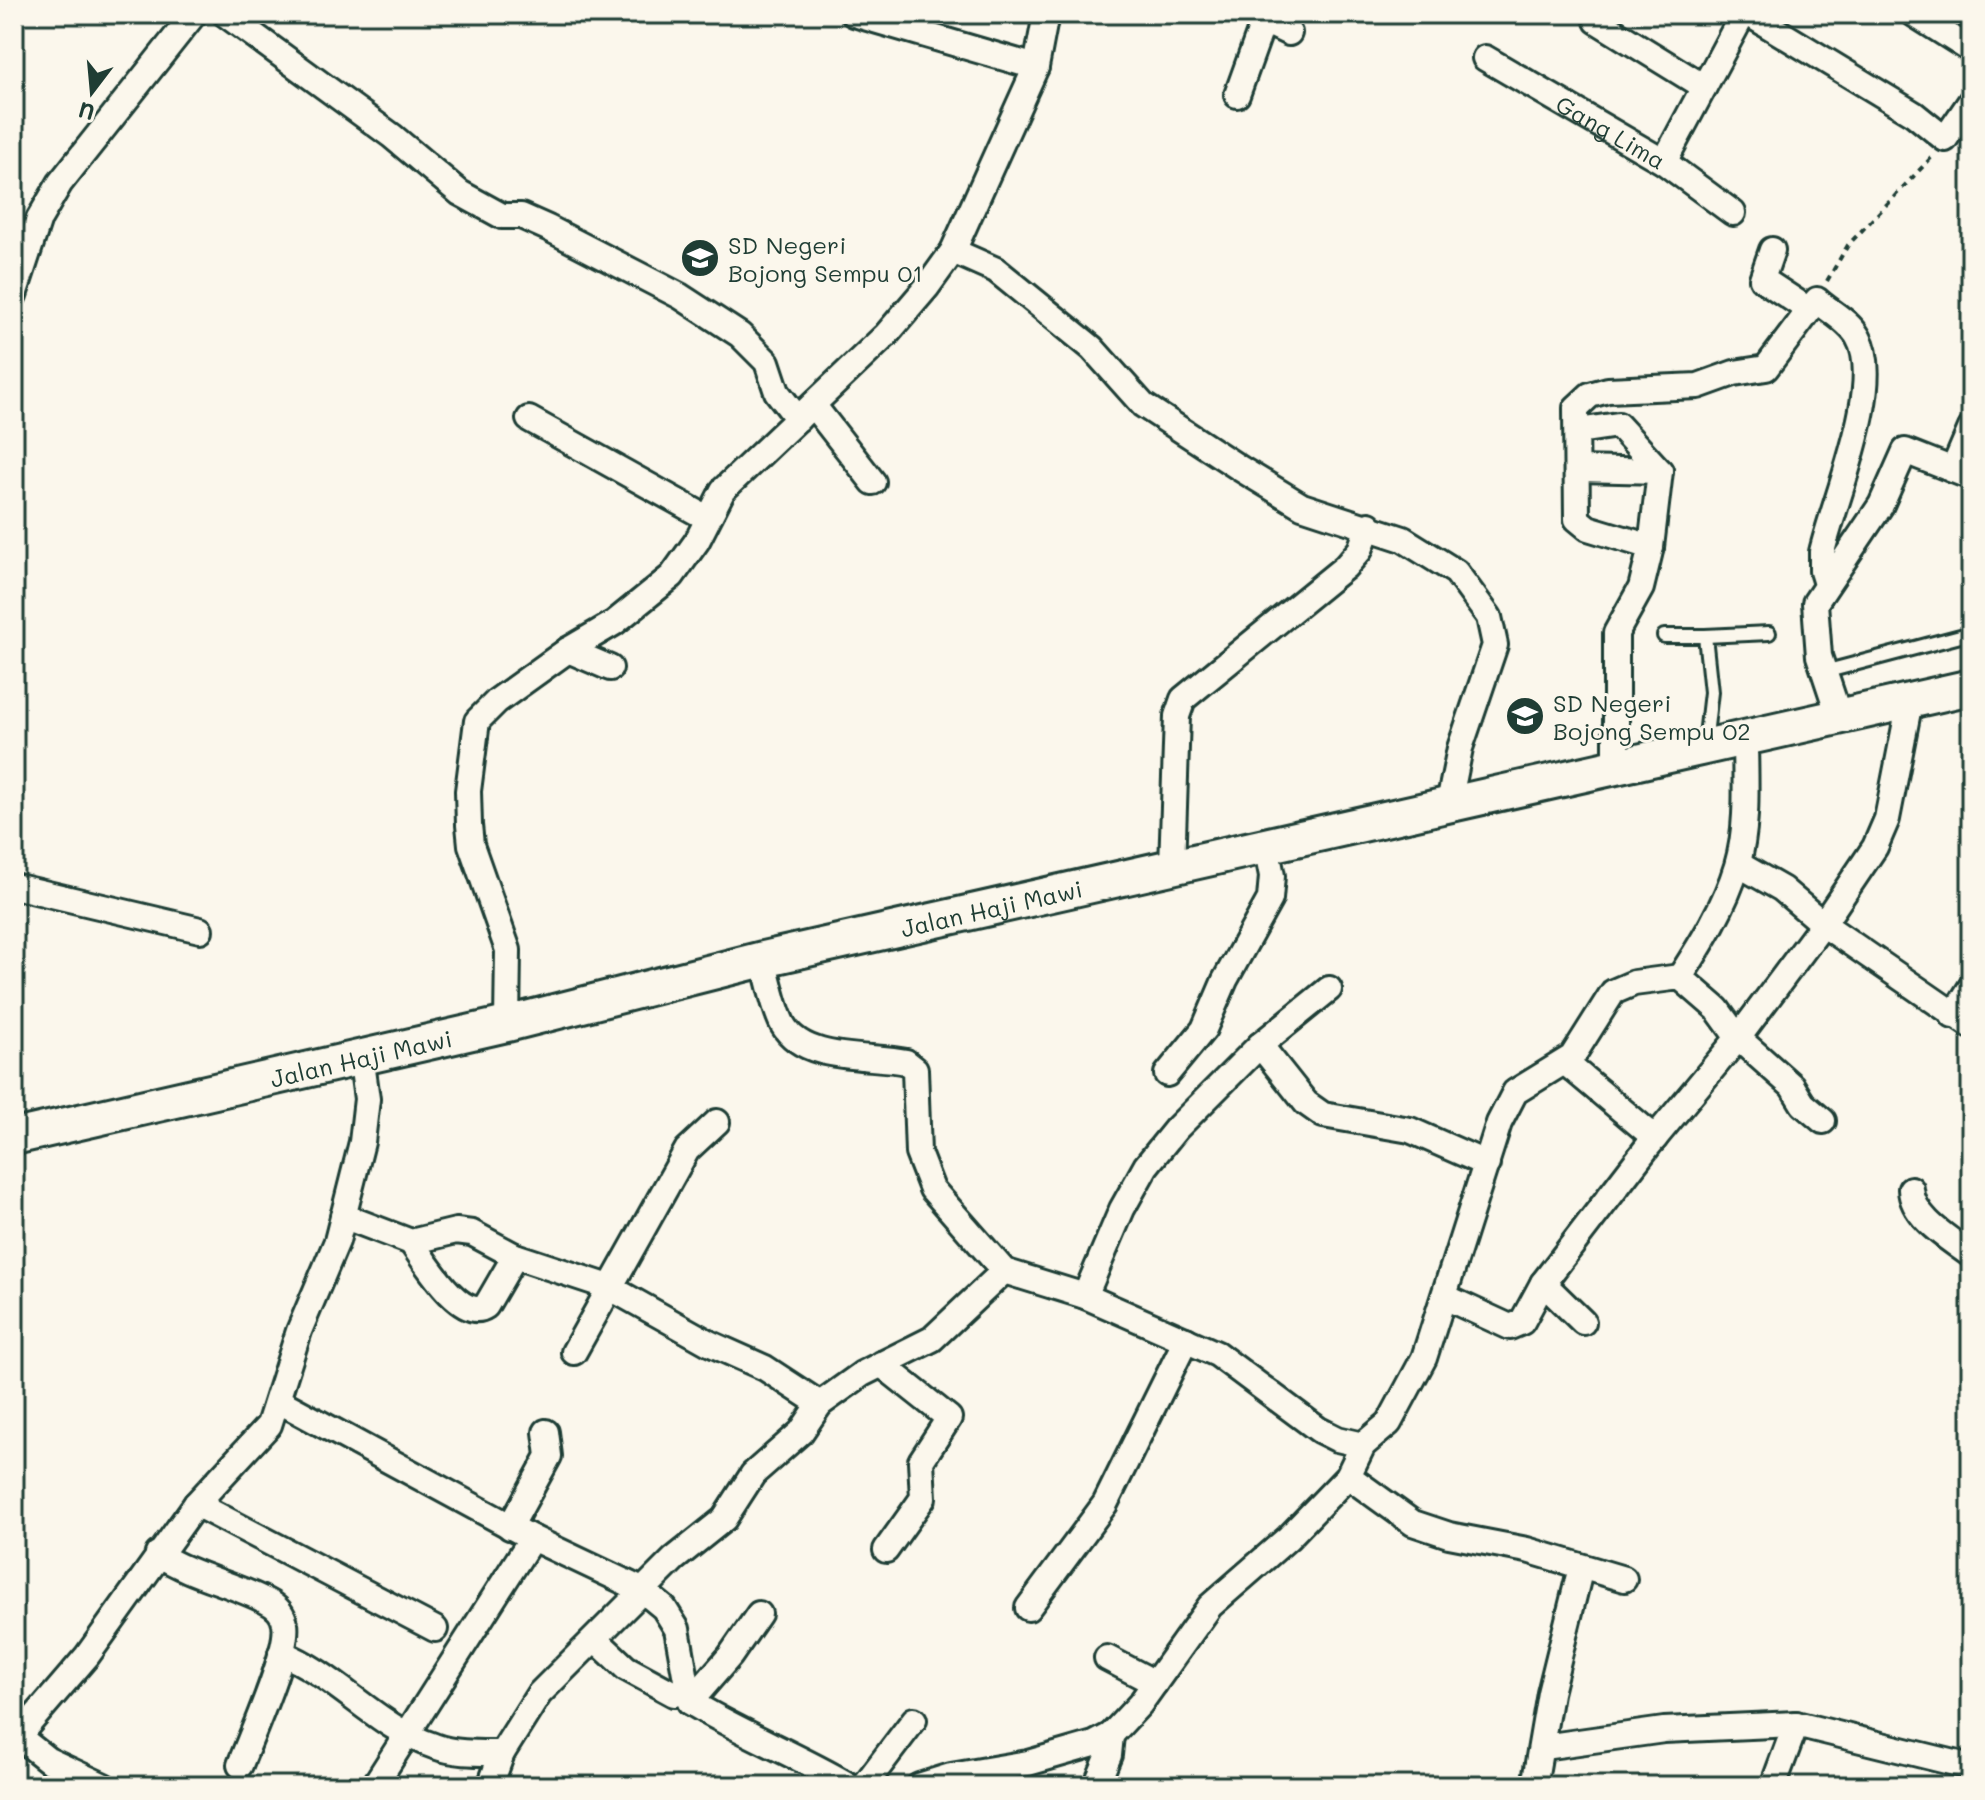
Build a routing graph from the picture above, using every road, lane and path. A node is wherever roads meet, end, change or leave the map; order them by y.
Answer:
1 (194, 14) edge
2 (225, 14) edge
3 (854, 14) edge
4 (1046, 14) edge
5 (1746, 14) edge
6 (1914, 14) edge
7 (1257, 17) edge
8 (1597, 21) dead end
9 (1289, 33) dead end
10 (1971, 50) edge
11 (1485, 58) dead end
12 (1036, 67) junction
13 (1704, 87) junction
14 (1237, 95) dead end
15 (1971, 101) edge
16 (1945, 139) junction
17 (1664, 162) junction
18 (1733, 213) dead end
19 (1772, 250) dead end
20 (953, 251) junction
21 (14, 295) edge
22 (1813, 305) junction
23 (806, 412) junction
24 (529, 419) dead end
25 (1971, 428) edge
26 (1578, 431) junction
27 (1578, 469) junction
28 (1660, 471) junction
29 (1962, 474) edge
30 (873, 482) dead end
31 (707, 518) junction
32 (1369, 525) junction
33 (1651, 547) junction
34 (1826, 584) junction
35 (1769, 633) dead end
36 (1968, 634) dead end
37 (1664, 636) dead end
38 (1705, 636) junction
39 (568, 650) junction
40 (610, 668) dead end
41 (1824, 672) junction
42 (1971, 687) edge
43 (1910, 701) junction
44 (1839, 716) junction
45 (1745, 736) junction
46 (1705, 744) junction
47 (1616, 764) junction
48 (1449, 803) junction
49 (1266, 845) junction
50 (1738, 864) junction
51 (1172, 867) junction
52 (14, 886) edge
53 (1823, 924) junction
54 (200, 930) dead end
55 (763, 959) junction
56 (1680, 977) junction
57 (1971, 987) edge
58 (1329, 989) dead end
59 (1962, 1021) edge
60 (507, 1024) junction
61 (1738, 1038) junction
62 (1260, 1045) junction
63 (361, 1055) junction
64 (1567, 1064) junction
65 (1167, 1074) dead end
66 (1823, 1121) dead end
67 (717, 1122) dead end
68 (14, 1137) edge
69 (1655, 1138) junction
70 (1487, 1164) junction
71 (1911, 1189) dead end
72 (343, 1216) junction
73 (411, 1242) junction
74 (1971, 1255) edge
75 (515, 1256) junction
76 (1004, 1271) junction
77 (1543, 1283) junction
78 (609, 1287) junction
79 (1085, 1296) junction
80 (1445, 1297) junction
81 (1583, 1322) dead end
82 (1186, 1340) junction
83 (574, 1352) dead end
84 (881, 1364) junction
85 (279, 1401) junction
86 (820, 1404) junction
87 (546, 1432) dead end
88 (1363, 1445) junction
89 (1348, 1476) junction
90 (196, 1504) junction
91 (510, 1527) junction
92 (532, 1538) junction
93 (886, 1550) dead end
94 (158, 1554) junction
95 (1581, 1567) junction
96 (1624, 1579) dead end
97 (642, 1590) junction
98 (1028, 1608) dead end
99 (759, 1614) dead end
100 (435, 1629) dead end
101 (595, 1639) junction
102 (281, 1653) junction
103 (1107, 1658) dead end
104 (1155, 1683) junction
105 (682, 1698) junction
106 (914, 1720) dead end
107 (1796, 1724) junction
108 (407, 1735) junction
109 (1111, 1735) junction
110 (16, 1738) edge
111 (1543, 1747) junction
112 (502, 1753) junction
113 (240, 1765) dead end
114 (1971, 1767) edge
115 (104, 1786) edge
116 (374, 1786) edge
117 (490, 1786) edge
118 (850, 1786) edge
119 (864, 1786) edge
120 (919, 1786) edge
121 (1096, 1786) edge
122 (1534, 1786) edge
123 (1773, 1786) edge

1 - 21 street
2 - 23 street
3 - 12 street
4 - 12 street
5 - 13 street
5 - 16 street
6 - 10 street
7 - 9 street
7 - 14 street
8 - 13 street
11 - 17 street, Gang Lima
12 - 20 street
13 - 17 street
15 - 16 street
16 - 22 path
17 - 18 street, Gang Lima
19 - 22 street
20 - 23 street
20 - 32 street
22 - 26 street
22 - 34 street
23 - 30 street
23 - 31 street
24 - 31 street
25 - 29 street
26 - 27 street
26 - 28 street
27 - 28 street
27 - 33 street
28 - 33 street
29 - 34 street
31 - 39 street
32 - 48 street
32 - 51 street
33 - 47 street
34 - 41 street
35 - 38 lane
36 - 41 lane
37 - 38 lane
38 - 46 lane
39 - 40 street
39 - 60 street
41 - 44 street
42 - 43 street, Jalan Haji Mawi
43 - 44 street, Jalan Haji Mawi
43 - 53 street
44 - 45 street, Jalan Haji Mawi
45 - 46 street, Jalan Haji Mawi
45 - 50 street
46 - 47 street, Jalan Haji Mawi
47 - 48 street, Jalan Haji Mawi
48 - 49 street, Jalan Haji Mawi
49 - 51 street, Jalan Haji Mawi
49 - 65 street
50 - 53 street
50 - 56 street
51 - 55 street, Jalan Haji Mawi
52 - 54 street
53 - 59 street
53 - 61 street
55 - 60 street, Jalan Haji Mawi
55 - 76 street
56 - 61 street
56 - 64 street
57 - 59 street
58 - 62 street
60 - 63 street, Jalan Haji Mawi
61 - 66 street
61 - 69 street
62 - 70 street
62 - 79 street
63 - 68 street, Jalan Haji Mawi
63 - 72 street
64 - 69 street
64 - 70 street
67 - 78 street
69 - 77 street
70 - 80 street
71 - 74 street
72 - 73 street
72 - 85 street
73 - 75 street
73 - 75 street
75 - 78 street
76 - 79 street
76 - 84 street
77 - 80 street
77 - 81 street
78 - 83 street
78 - 86 street
79 - 82 street
80 - 88 street
82 - 88 street
82 - 98 street
84 - 86 street
84 - 93 street
85 - 90 street
85 - 91 street
86 - 97 street
87 - 91 street
88 - 89 street
89 - 95 street
89 - 104 street
90 - 94 street
90 - 100 street
91 - 92 street
92 - 97 street
92 - 108 street
94 - 102 street
94 - 110 street
95 - 96 street
95 - 111 street
97 - 101 street
97 - 105 street
99 - 105 street
101 - 105 street
101 - 112 street
102 - 108 street
102 - 113 street
103 - 104 street
104 - 109 street
105 - 118 street
106 - 119 street
107 - 111 street
107 - 114 street
107 - 123 street
108 - 112 street
108 - 116 street
109 - 120 street
109 - 121 street
110 - 115 street
111 - 122 street
112 - 117 street

